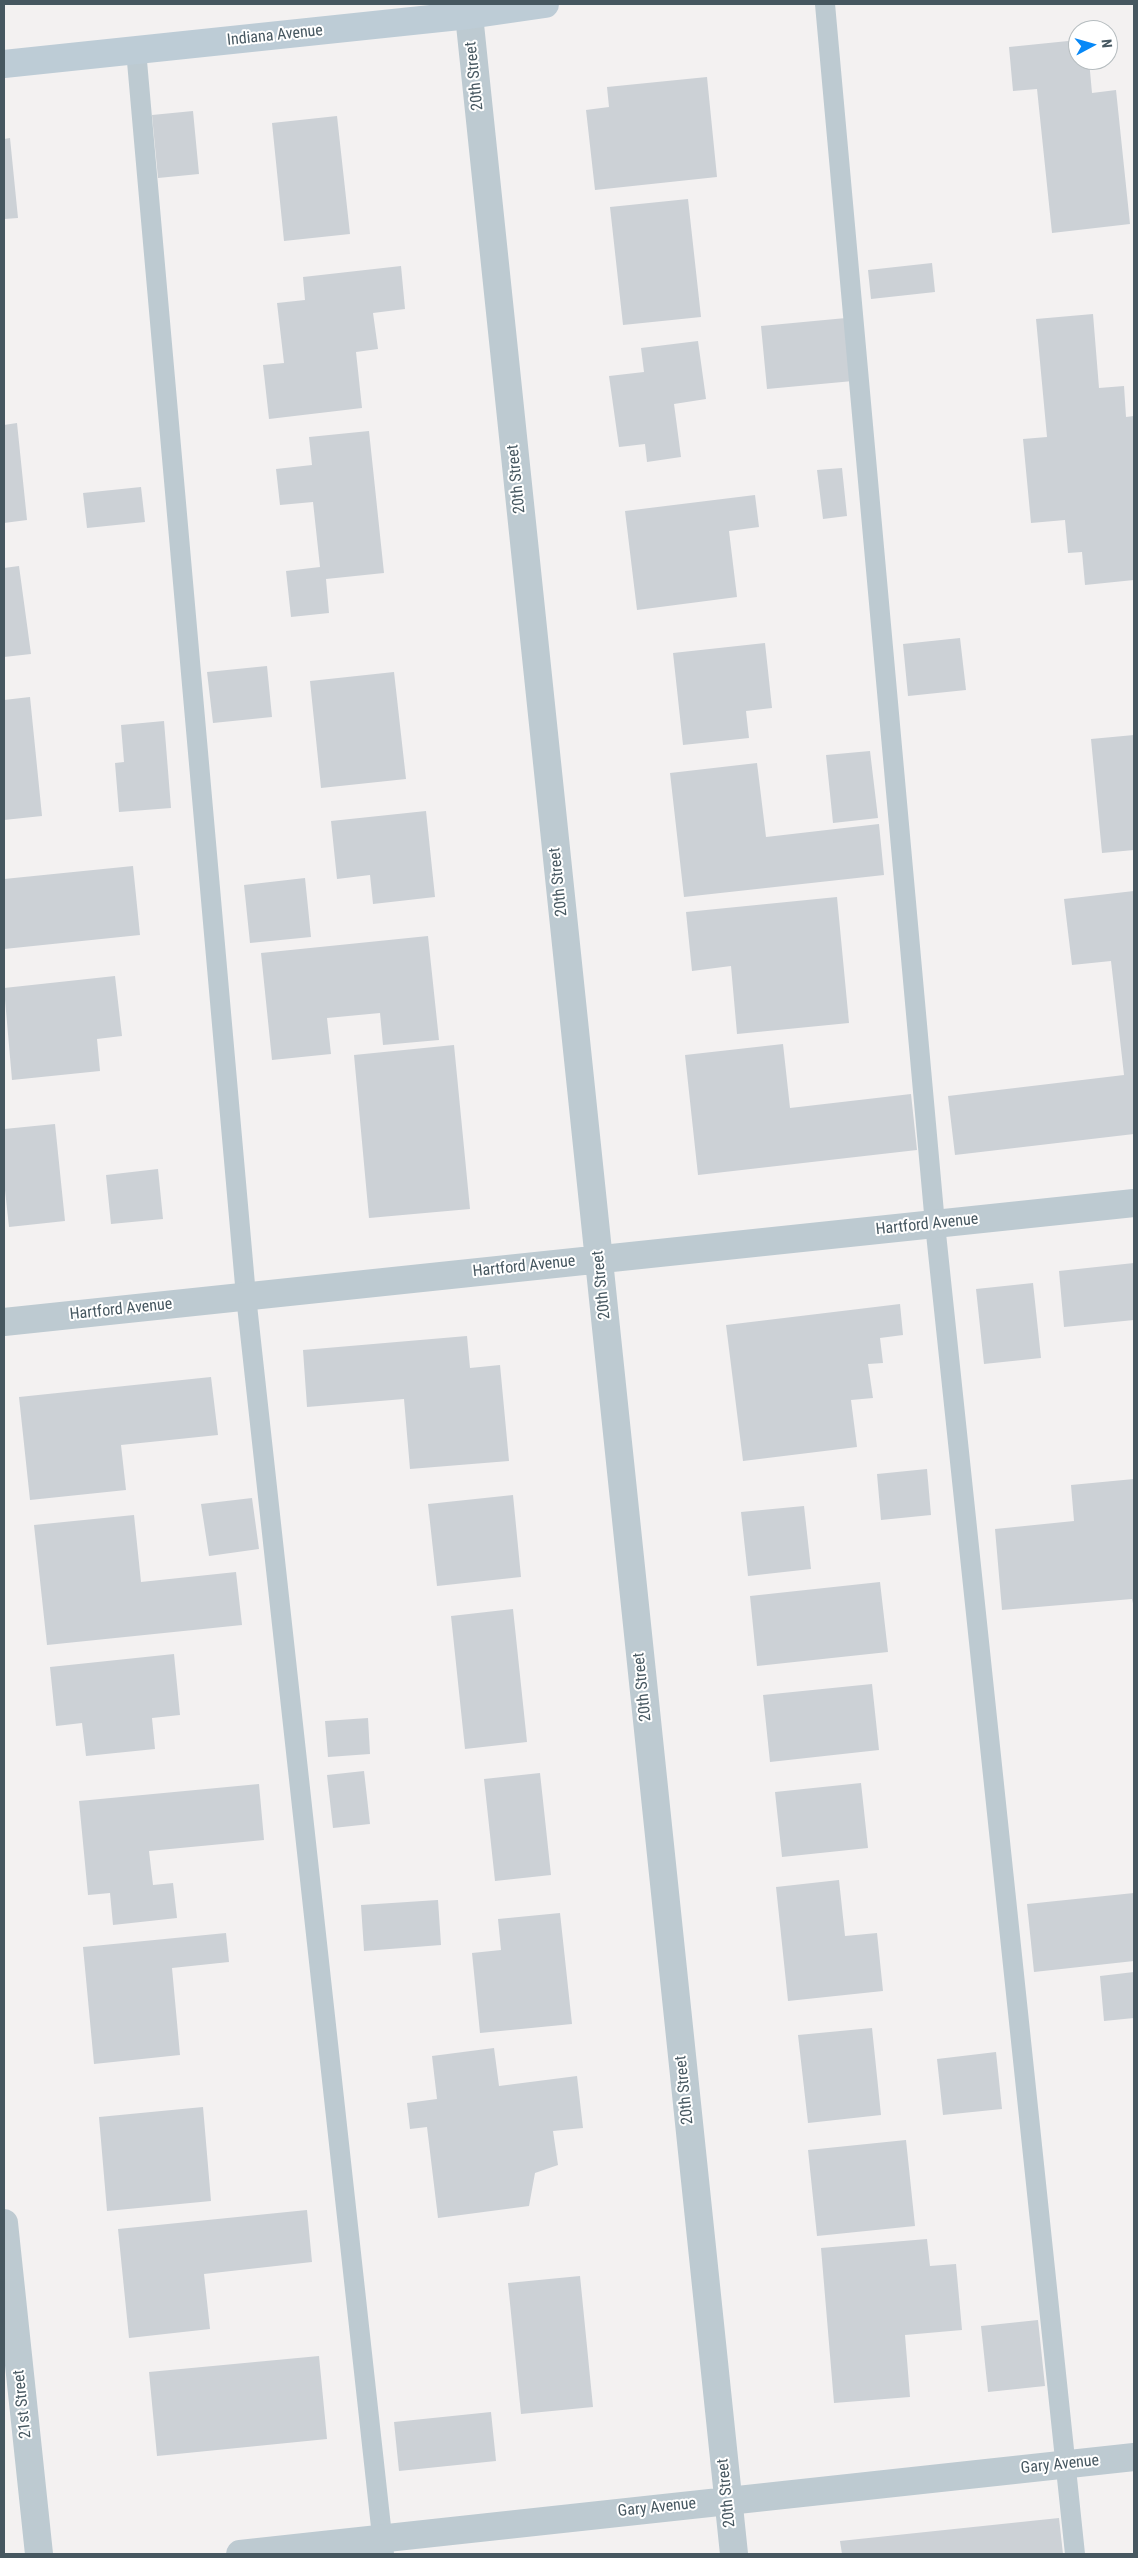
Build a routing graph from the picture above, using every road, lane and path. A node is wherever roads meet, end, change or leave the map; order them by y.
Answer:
1 (545, 4) edge
2 (825, 4) edge
3 (469, 15) junction
4 (136, 50) junction
5 (4, 64) edge
6 (1134, 1203) edge
7 (935, 1224) junction
8 (599, 1259) junction
9 (246, 1296) junction
10 (4, 1322) edge
11 (4, 2223) edge
12 (1134, 2457) edge
13 (1065, 2464) junction
14 (728, 2500) junction
15 (383, 2546) edge
16 (38, 2554) edge
17 (240, 2554) edge
18 (734, 2554) edge
19 (1076, 2554) edge

1 - 3 main road, Indiana Avenue
2 - 7 lane
3 - 4 main road, Indiana Avenue
3 - 8 street, 20th Street
4 - 5 main road, Indiana Avenue
4 - 9 lane
6 - 7 street, Hartford Avenue
7 - 8 street, Hartford Avenue
7 - 13 lane
8 - 9 street, Hartford Avenue
8 - 14 street, 20th Street
9 - 10 street, Hartford Avenue
9 - 15 lane
11 - 16 street, 21st Street
12 - 13 street, Gary Avenue
13 - 14 street, Gary Avenue
13 - 19 lane
14 - 15 street, Gary Avenue
14 - 18 street, 20th Street
15 - 17 street, Gary Avenue

